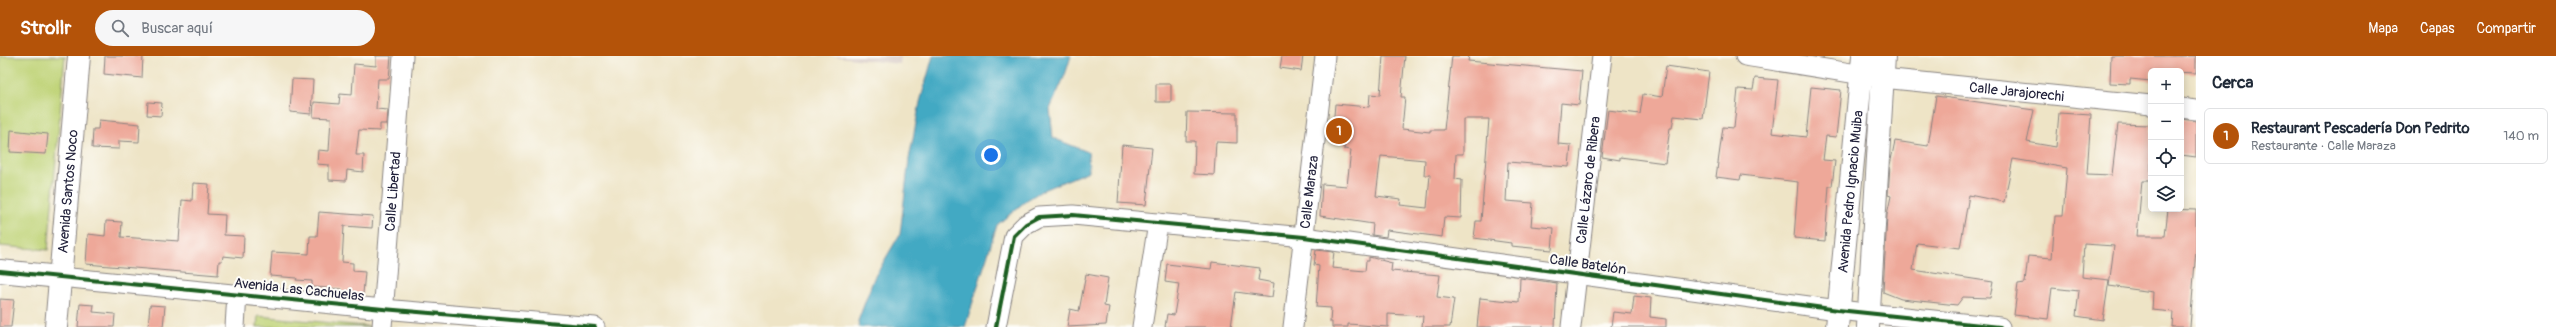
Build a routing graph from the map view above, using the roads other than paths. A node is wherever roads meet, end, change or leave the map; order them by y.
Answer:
1 (79, 56) edge
2 (403, 56) edge
3 (1325, 56) edge
4 (1602, 56) edge
5 (1744, 56) edge
6 (1884, 56) edge
7 (1868, 70) edge
8 (2148, 105) edge
9 (2184, 108) edge
10 (2196, 110) edge
11 (1158, 223) junction
12 (1304, 237) junction
13 (0, 271) edge
14 (1576, 274) junction
15 (60, 277) junction
16 (237, 294) junction
17 (382, 318) edge
18 (1838, 319) edge
19 (1869, 320) edge
20 (539, 324) edge
21 (56, 327) edge
22 (235, 327) edge
23 (595, 327) edge
24 (996, 327) edge
25 (1142, 327) edge
26 (1293, 327) edge
27 (1571, 327) edge
28 (2000, 327) edge

1 - 15 main road, Avenida Santos Noco
2 - 17 street, Calle Libertad
3 - 12 street, Calle Maraza
4 - 14 street, Calle Lázaro de Ribera
5 - 7 street, Calle Jarajorechi
6 - 7 main road, Avenida Pedro Ignacio Muiba
7 - 8 street, Calle Jarajorechi
7 - 18 main road, Avenida Pedro Ignacio Muiba
7 - 19 main road, Avenida Pedro Ignacio Muiba
9 - 10 street
11 - 12 street, Calle Batelón
11 - 24 street, Calle Batelón
11 - 25 street
12 - 14 street, Calle Batelón
12 - 26 street, Calle Maraza
13 - 15 main road, Avenida Las Cachuelas
14 - 18 street, Calle Batelón
14 - 27 street, Calle Lázaro de Ribera
15 - 16 street, Avenida Las Cachuelas
15 - 21 main road, Avenida Santos Noco
16 - 17 street, Avenida Las Cachuelas
16 - 22 street
17 - 20 street, Avenida Las Cachuelas
18 - 19 street, Calle Batelón
19 - 28 street, Calle Batelón
20 - 23 street, Avenida Las Cachuelas

